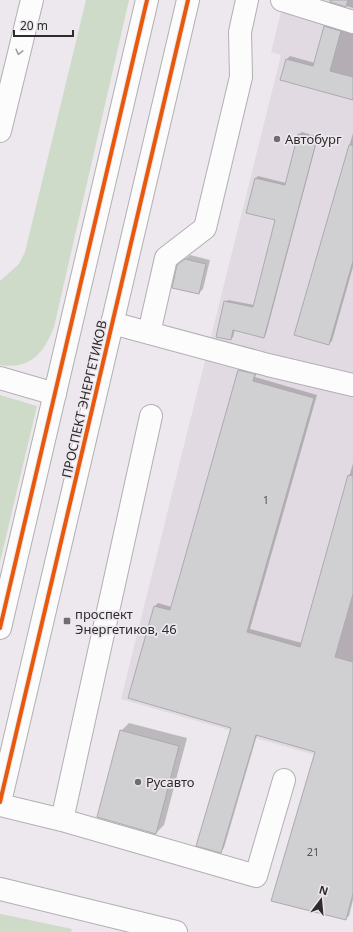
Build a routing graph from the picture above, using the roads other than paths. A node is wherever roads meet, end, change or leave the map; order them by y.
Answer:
1 (32, 0) edge
2 (147, 0) edge
3 (188, 0) edge
4 (248, 0) edge
5 (282, 0) edge
6 (353, 22) edge
7 (0, 131) edge
8 (112, 323) junction
9 (149, 333) junction
10 (0, 378) edge
11 (353, 385) edge
12 (55, 394) junction
13 (151, 416) dead end
14 (0, 628) edge
15 (284, 780) dead end
16 (0, 803) edge
17 (62, 820) junction
18 (0, 889) edge
19 (176, 932) edge

1 -> 7 main road
2 - 12 main road
3 - 8 main road, ПРОСПЕКТ ЭНЕРГЕТИКОВ
4 - 9 main road
5 - 6 main road
8 - 9 main road
8 - 16 main road, ПРОСПЕКТ ЭНЕРГЕТИКОВ
9 - 11 main road
10 - 12 main road
12 - 14 main road
13 - 17 main road
15 - 17 main road
16 - 17 main road
18 - 19 main road

